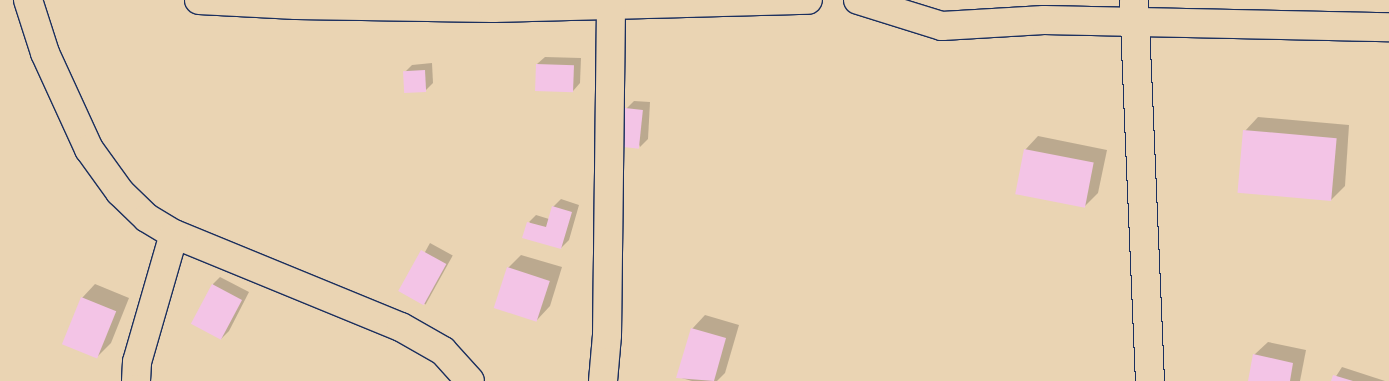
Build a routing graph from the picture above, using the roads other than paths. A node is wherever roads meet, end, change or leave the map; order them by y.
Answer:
1 (28, 0) edge
2 (199, 0) edge
3 (808, 0) edge
4 (858, 0) edge
5 (611, 2) edge
6 (1134, 11) edge
7 (1389, 27) edge
8 (174, 234) junction
9 (136, 381) edge
10 (470, 381) edge
11 (603, 381) edge
12 (1150, 381) edge

1 - 8 street
2 - 5 street
3 - 5 street
4 - 6 street
5 - 11 street
6 - 7 street
6 - 12 street
8 - 9 street
8 - 10 street

